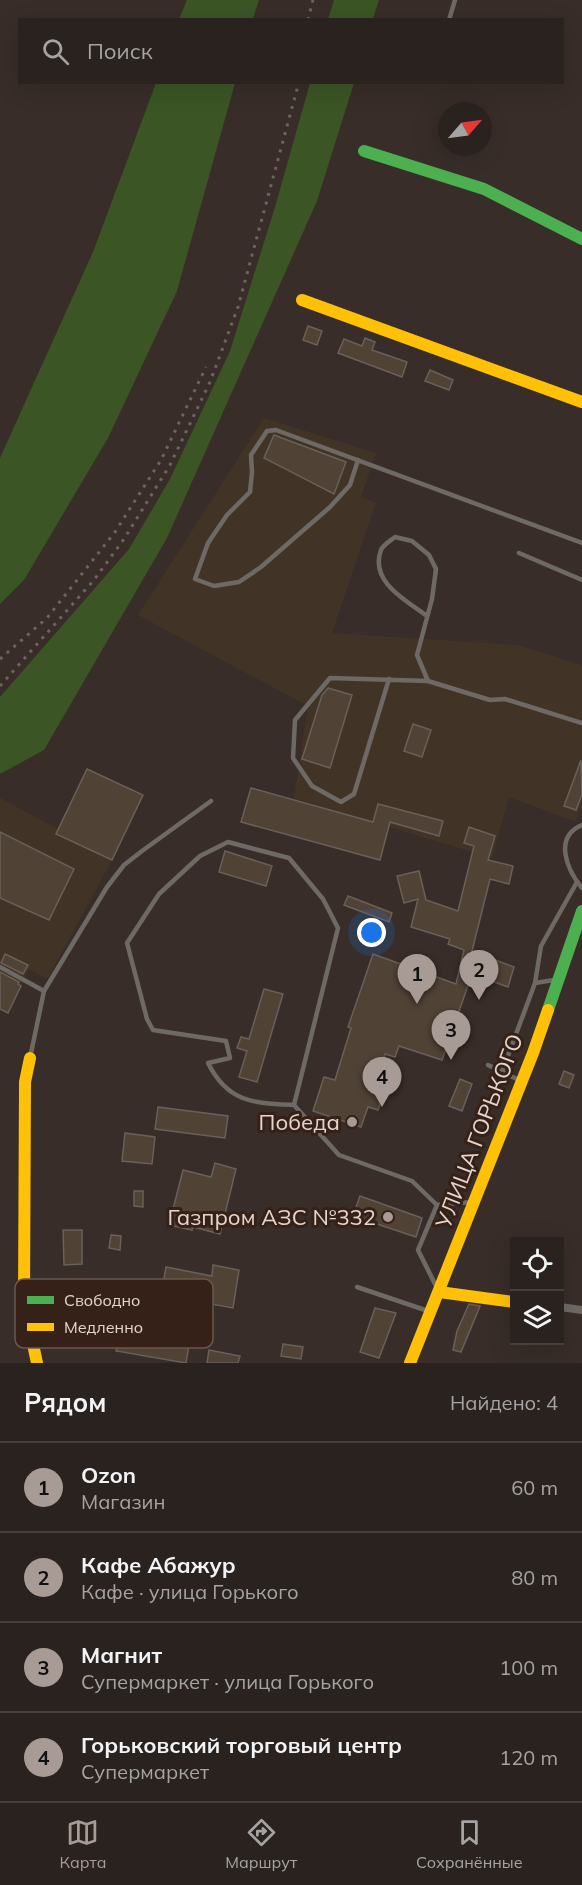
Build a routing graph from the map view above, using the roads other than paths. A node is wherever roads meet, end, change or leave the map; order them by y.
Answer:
1 (455, 0) edge
2 (450, 18) edge
3 (364, 152) dead end
4 (582, 239) edge
5 (302, 300) dead end
6 (582, 402) edge
7 (358, 460) junction
8 (582, 543) edge
9 (519, 553) dead end
10 (582, 580) edge
11 (427, 616) junction
12 (389, 679) junction
13 (428, 681) junction
14 (582, 723) edge
15 (211, 801) dead end
16 (582, 825) edge
17 (577, 882) junction
18 (582, 888) edge
19 (582, 911) edge
20 (0, 967) edge
21 (558, 980) junction
22 (535, 983) junction
23 (44, 991) junction
24 (30, 1058) joint
25 (488, 1065) dead end
26 (502, 1072) junction
27 (522, 1081) junction
28 (294, 1105) junction
29 (474, 1201) junction
30 (437, 1205) junction
31 (24, 1279) edge
32 (357, 1287) dead end
33 (439, 1292) junction
34 (510, 1301) edge
35 (564, 1308) edge
36 (582, 1310) edge
37 (430, 1312) junction
38 (34, 1348) edge
39 (37, 1363) edge
40 (410, 1363) edge

1 - 2 lane
3 - 4 street
5 - 6 street
7 - 7 lane
7 - 8 lane
9 - 10 lane
11 - 11 lane
11 - 13 lane
12 - 12 lane
12 - 13 lane
13 - 14 lane
15 - 23 lane
16 - 17 lane
17 - 18 lane
17 - 22 lane
19 - 21 street, УЛИЦА ГОРЬКОГО
20 - 23 lane
21 - 22 lane
21 - 27 street, УЛИЦА ГОРЬКОГО
22 - 26 lane
23 - 24 lane
24 - 31 street
25 - 26 lane
26 - 27 lane
27 - 29 street, УЛИЦА ГОРЬКОГО
28 - 28 lane
28 - 30 lane
29 - 30 lane
29 - 33 street, УЛИЦА ГОРЬКОГО
30 - 33 lane
32 - 37 lane
33 - 34 street
33 - 37 street, УЛИЦА ГОРЬКОГО
35 - 36 street
37 - 40 street, УЛИЦА ГОРЬКОГО
38 - 39 street

